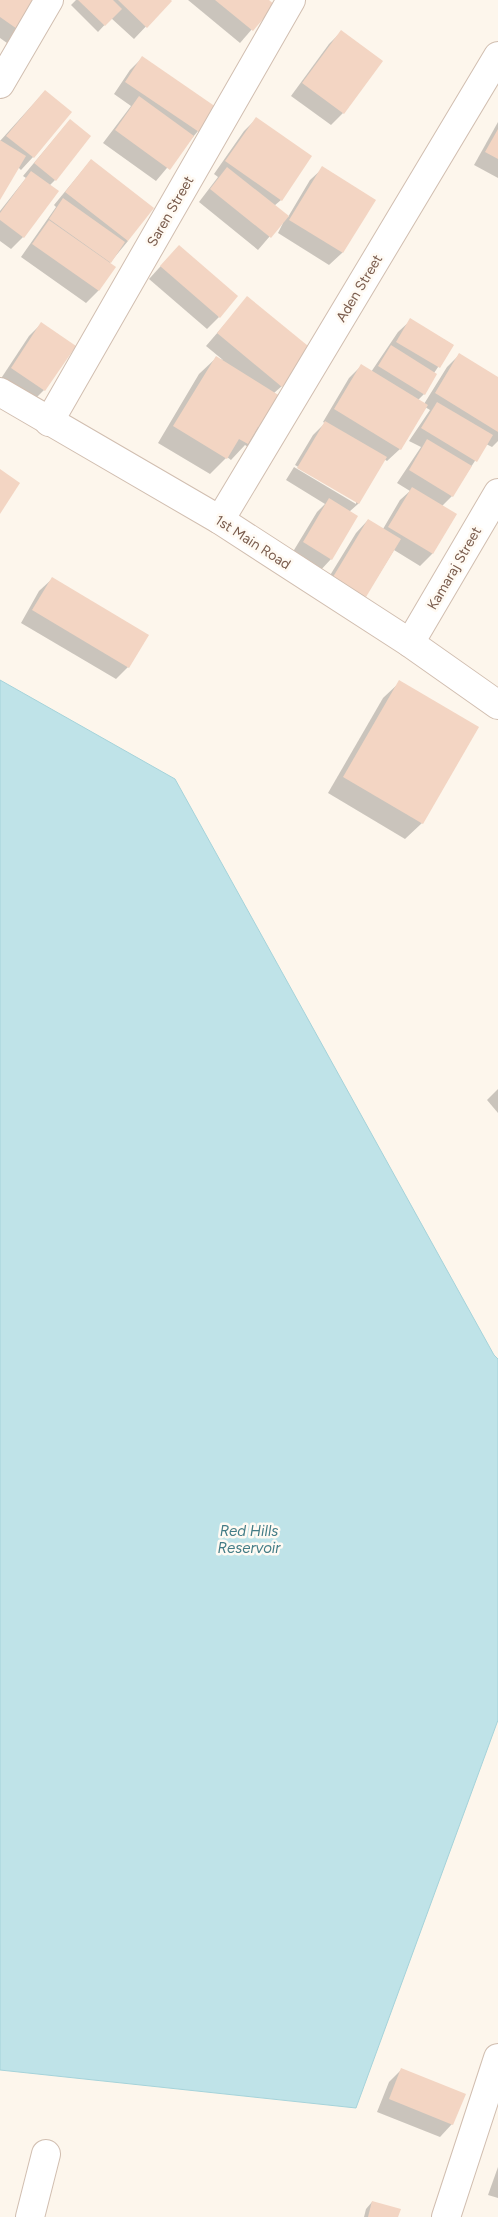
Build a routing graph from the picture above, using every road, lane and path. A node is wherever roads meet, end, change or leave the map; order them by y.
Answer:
1 (49, 0) edge
2 (291, 0) edge
3 (498, 56) edge
4 (0, 84) edge
5 (0, 392) edge
6 (49, 422) junction
7 (498, 493) edge
8 (220, 520) junction
9 (410, 643) junction
10 (498, 705) edge
11 (498, 2058) edge
12 (46, 2154) dead end
13 (30, 2217) edge
14 (446, 2217) edge

1 - 4 street
2 - 6 street, Saren Street
3 - 8 street, Aden Street
5 - 6 street, 1st Main Road
6 - 8 street, 1st Main Road
7 - 9 street, Kamaraj Street
8 - 9 street, 1st Main Road
9 - 10 street, 1st Main Road
11 - 14 street
12 - 13 street

